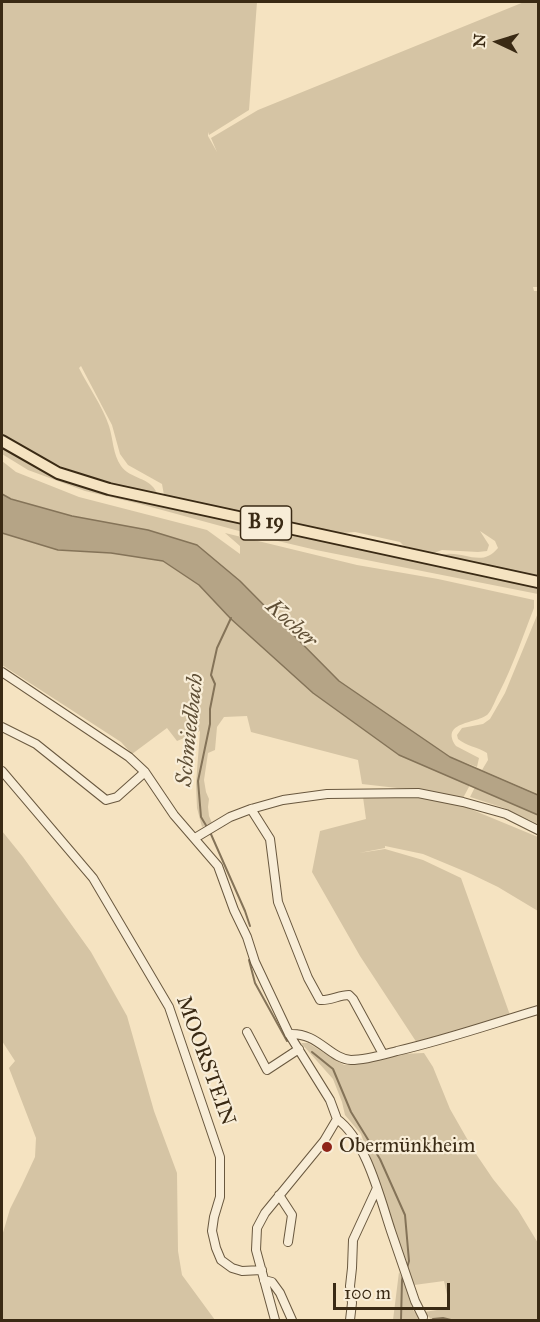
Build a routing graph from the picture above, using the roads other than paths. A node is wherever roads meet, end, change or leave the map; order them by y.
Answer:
1 (2, 441) edge
2 (538, 582) edge
3 (2, 672) edge
4 (2, 728) edge
5 (2, 771) edge
6 (145, 772) junction
7 (251, 809) junction
8 (538, 830) edge
9 (195, 838) junction
10 (538, 1010) edge
11 (247, 1032) dead end
12 (289, 1034) junction
13 (299, 1049) junction
14 (383, 1054) junction
15 (337, 1119) junction
16 (377, 1188) junction
17 (279, 1195) junction
18 (288, 1242) dead end
19 (261, 1270) junction
20 (264, 1280) junction
21 (423, 1317) dead end
22 (275, 1320) edge
23 (292, 1320) edge
24 (350, 1320) edge

1 - 2 main road, B 19
3 - 6 street
4 - 6 street
5 - 19 street, MOORSTEIN
6 - 9 street
7 - 8 street
7 - 9 street
7 - 14 street
9 - 12 street
10 - 14 street
11 - 13 street
12 - 13 street
12 - 14 street
13 - 15 street
15 - 16 street
15 - 17 street
16 - 21 street
16 - 24 street
17 - 18 street
17 - 19 street
19 - 20 street
20 - 22 street
20 - 23 street

